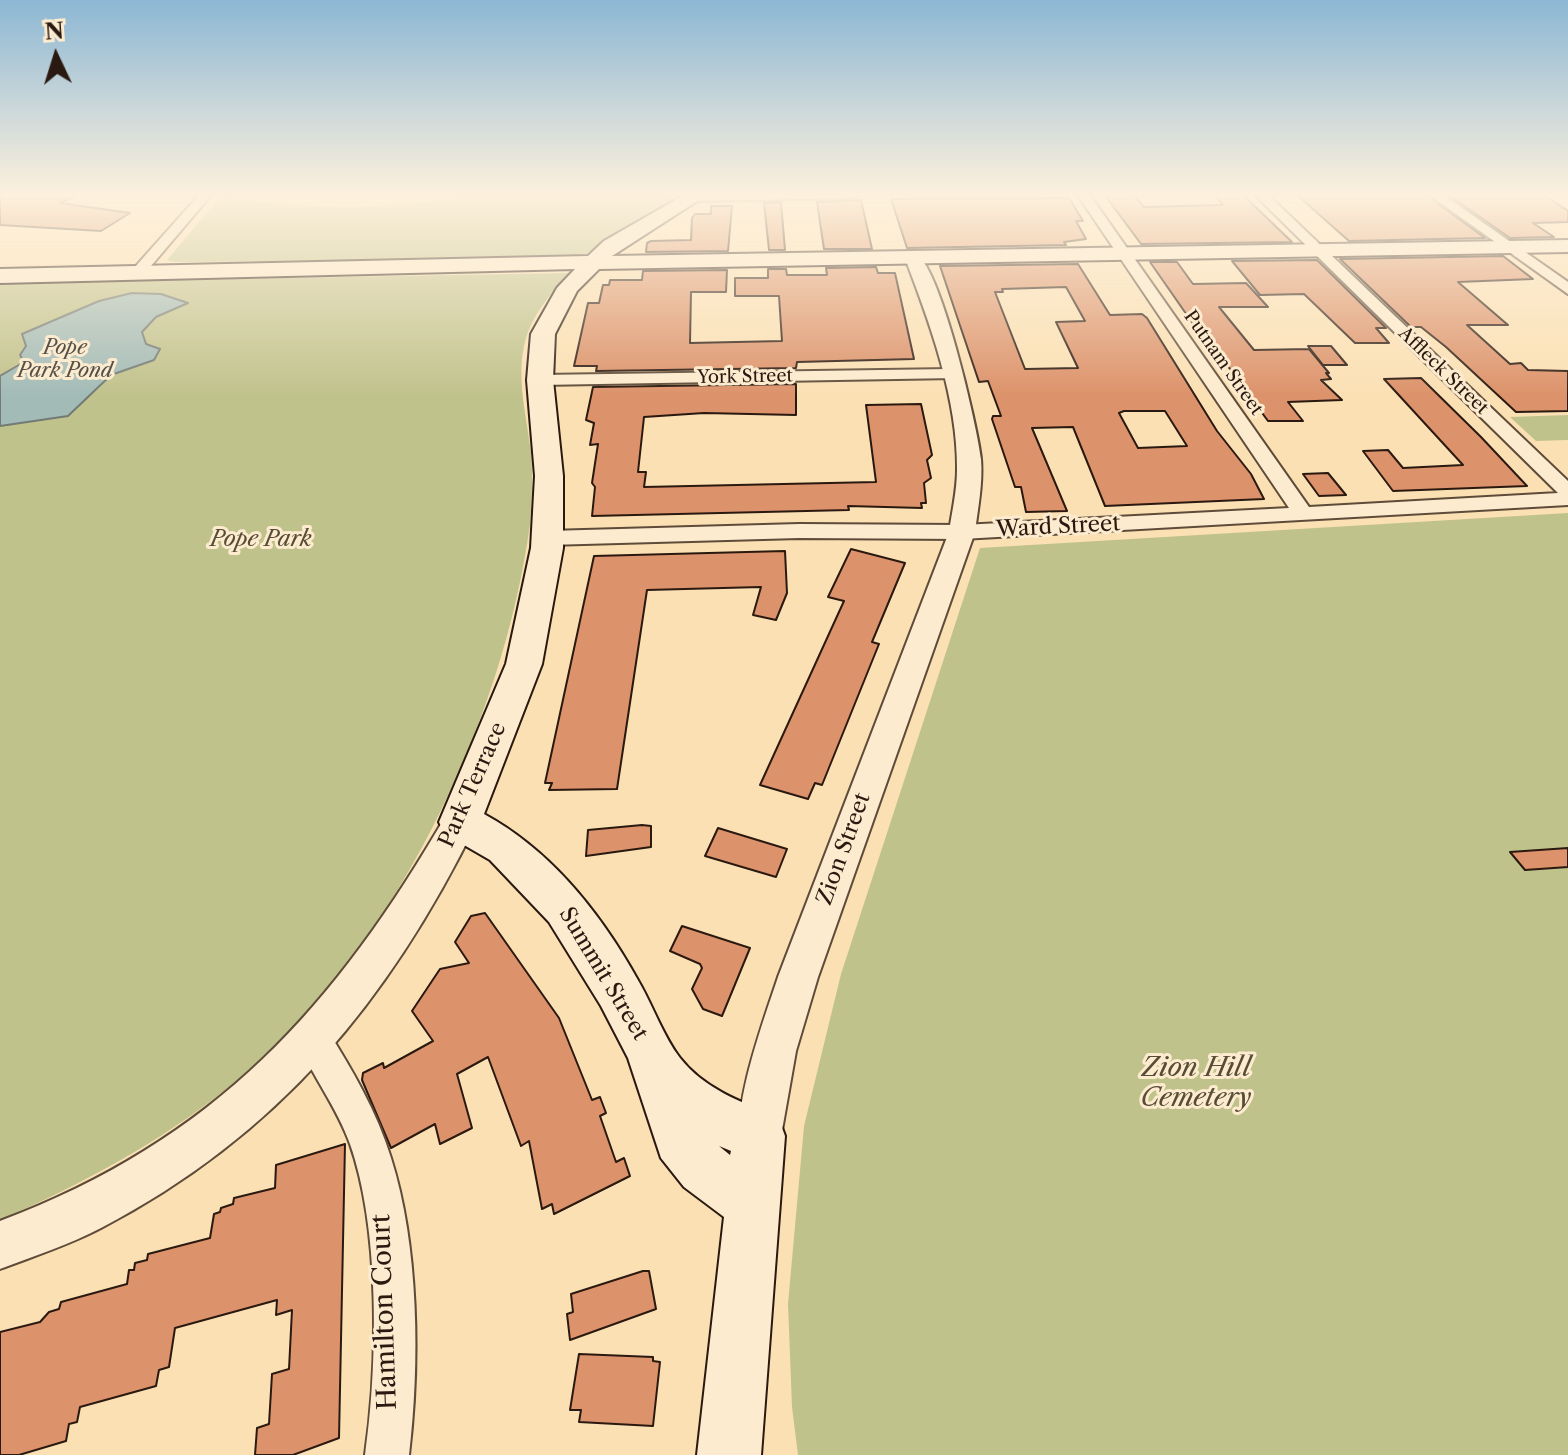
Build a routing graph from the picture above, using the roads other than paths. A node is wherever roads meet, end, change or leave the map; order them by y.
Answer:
1 (147, 262) edge
2 (662, 262) edge
3 (915, 262) edge
4 (1129, 262) edge
5 (1331, 262) edge
6 (1530, 262) edge
7 (591, 263) junction
8 (140, 270) junction
9 (7, 273) edge
10 (1568, 289) edge
11 (950, 374) junction
12 (540, 380) junction
13 (1568, 492) edge
14 (1568, 499) edge
15 (1304, 515) junction
16 (962, 532) junction
17 (548, 538) junction
18 (460, 822) junction
19 (314, 1040) junction
20 (662, 1076) junction
21 (759, 1136) junction
22 (751, 1203) junction
23 (0, 1245) edge
24 (387, 1455) edge
25 (729, 1455) edge

1 - 8 street
2 - 7 main road
3 - 11 street, Zion Street
4 - 15 street, Putnam Street
5 - 13 street, Affleck Street
6 - 10 street
7 - 8 main road
7 - 12 main road, Park Terrace
8 - 9 main road
11 - 12 street, York Street
11 - 16 street, Zion Street
12 - 17 main road, Park Terrace
14 - 15 street, Ward Street
15 - 16 street, Ward Street
16 - 17 street, Ward Street
16 - 21 street, Zion Street
17 - 18 main road, Park Terrace
18 - 19 street, Park Terrace
18 - 20 main road, Summit Street
19 - 23 street, Park Terrace
19 - 24 street, Hamilton Court
20 - 21 main road, Summit Street
20 - 22 main road, Summit Street
21 - 22 main road, Zion Street
22 - 25 main road, Zion Street

